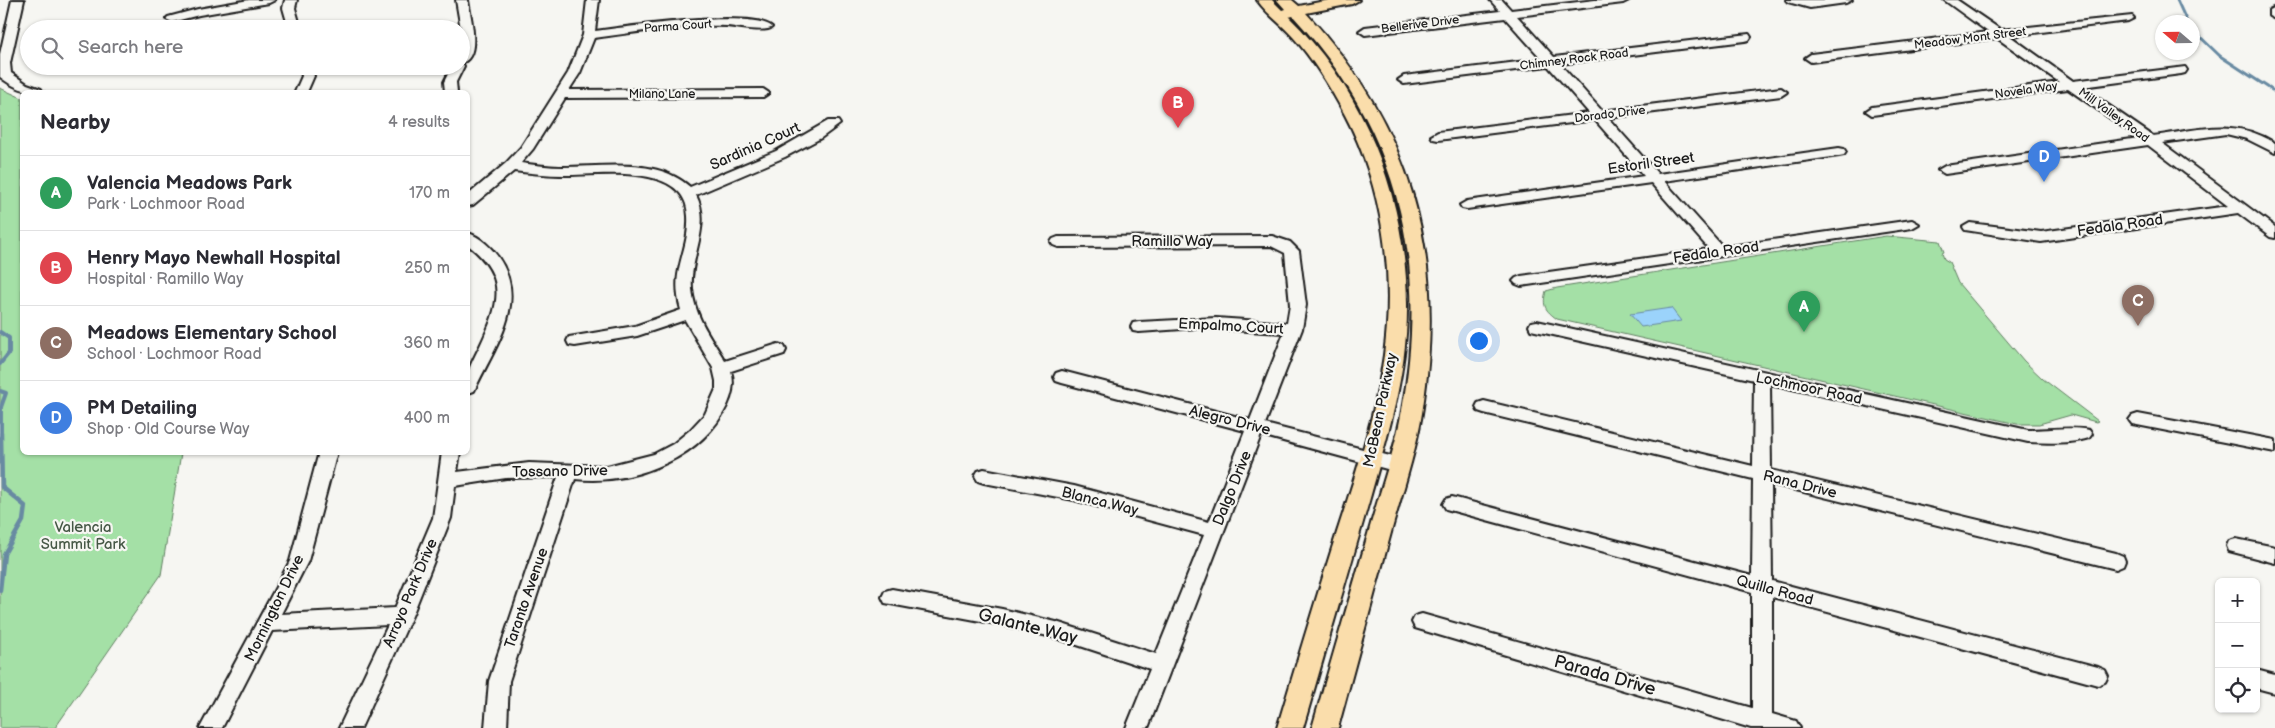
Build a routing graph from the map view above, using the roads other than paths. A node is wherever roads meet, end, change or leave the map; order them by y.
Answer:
1 (18, 0) edge
2 (269, 0) edge
3 (291, 0) edge
4 (462, 0) edge
5 (593, 0) edge
6 (1352, 0) edge
7 (1496, 0) edge
8 (1624, 0) edge
9 (1846, 0) edge
10 (1950, 0) edge
11 (1795, 1) edge
12 (1285, 5) edge
13 (2275, 10) edge
14 (1508, 14) junction
15 (2275, 16) edge
16 (2128, 18) dead end
17 (172, 19) dead end
18 (292, 20) edge
19 (465, 20) edge
20 (766, 27) dead end
21 (1365, 30) dead end
22 (1999, 34) junction
23 (589, 35) junction
24 (1745, 38) dead end
25 (1811, 58) dead end
26 (1551, 62) junction
27 (2181, 70) dead end
28 (2, 75) edge
29 (308, 75) edge
30 (454, 75) edge
31 (1404, 80) dead end
32 (2071, 84) junction
33 (31, 90) edge
34 (302, 90) edge
35 (451, 90) edge
36 (1781, 92) dead end
37 (763, 93) dead end
38 (560, 94) junction
39 (1872, 110) dead end
40 (1598, 115) junction
41 (833, 124) dead end
42 (1438, 136) dead end
43 (2151, 141) junction
44 (2275, 149) edge
45 (1839, 152) dead end
46 (1372, 154) junction
47 (510, 166) junction
48 (1945, 170) dead end
49 (1399, 171) junction
50 (1655, 178) junction
51 (688, 193) junction
52 (470, 200) edge
53 (1467, 205) dead end
54 (2241, 208) junction
55 (1912, 224) dead end
56 (1970, 227) dead end
57 (2275, 234) edge
58 (470, 239) edge
59 (1058, 242) dead end
60 (1285, 245) joint
61 (1719, 251) junction
62 (1521, 281) dead end
63 (690, 313) junction
64 (1537, 326) dead end
65 (1138, 327) dead end
66 (1294, 329) junction
67 (575, 341) dead end
68 (778, 350) dead end
69 (723, 368) junction
70 (1062, 377) dead end
71 (1762, 378) junction
72 (470, 383) edge
73 (1484, 406) dead end
74 (2138, 420) dead end
75 (1257, 427) junction
76 (2083, 434) dead end
77 (2275, 446) edge
78 (327, 455) edge
79 (451, 455) edge
80 (1371, 457) junction
81 (1398, 465) junction
82 (569, 471) junction
83 (1763, 474) junction
84 (984, 476) dead end
85 (447, 481) junction
86 (1452, 504) dead end
87 (1215, 531) junction
88 (2236, 546) dead end
89 (2275, 555) edge
90 (2116, 560) dead end
91 (1763, 587) junction
92 (892, 597) dead end
93 (402, 616) junction
94 (1422, 622) dead end
95 (268, 623) junction
96 (1161, 664) junction
97 (2098, 676) dead end
98 (2260, 680) edge
99 (2275, 684) edge
100 (1762, 724) edge
101 (211, 728) edge
102 (350, 728) edge
103 (496, 728) edge
104 (1137, 728) edge
105 (1290, 728) edge
106 (1325, 728) edge
107 (1789, 728) edge

1 - 28 street
2 - 17 street
3 - 18 street
4 - 19 street
5 - 23 street
6 - 12 main road
7 - 14 street
8 - 14 street, Bellerive Drive
9 - 11 street
10 - 22 street, Mill Valley Road
12 - 46 main road, McBean Parkway
12 - 49 main road, McBean Parkway
13 - 15 street
14 - 21 street, Bellerive Drive
14 - 26 street
16 - 22 street, Meadow Mont Street
20 - 23 street, Parma Court
22 - 25 street, Meadow Mont Street
22 - 32 street, Mill Valley Road
23 - 38 street
24 - 26 street, Chimney Rock Road
26 - 31 street, Chimney Rock Road
26 - 40 street
27 - 32 street, Novela Way
28 - 33 street
29 - 34 street
30 - 35 street
32 - 39 street, Novela Way
32 - 43 street, Mill Valley Road
36 - 40 street, Dorado Drive
37 - 38 street, Milano Lane
38 - 47 street
40 - 42 street, Dorado Drive
40 - 50 street
41 - 51 street, Sardinia Court
43 - 44 street
43 - 48 street
43 - 54 street, Mill Valley Road
45 - 50 street, Estoril Street
46 - 49 main road
46 - 80 main road, McBean Parkway
47 - 51 street
47 - 52 street
49 - 81 main road, McBean Parkway
50 - 53 street, Estoril Street
50 - 61 street
51 - 63 street
54 - 56 street, Fedala Road
54 - 57 street, Mill Valley Road
55 - 61 street, Fedala Road
58 - 72 street
59 - 60 street, Ramillo Way
60 - 66 street, Dalgo Drive
61 - 62 street, Fedala Road
63 - 67 street
63 - 69 street
64 - 71 street, Lochmoor Road
65 - 66 street, Empalmo Court
66 - 75 street, Dalgo Drive
68 - 69 street
69 - 82 street, Tossano Drive
70 - 75 street, Alegro Drive
71 - 76 street, Lochmoor Road
71 - 83 street
73 - 83 street, Rana Drive
74 - 77 street
75 - 80 street, Alegro Drive
75 - 87 street, Dalgo Drive
78 - 95 street, Mornington Drive
79 - 85 street, Arroyo Park Drive
80 - 81 street, Alegro Drive
80 - 105 main road, McBean Parkway
81 - 106 main road, McBean Parkway
82 - 85 street, Tossano Drive
82 - 103 street, Taranto Avenue
83 - 90 street, Rana Drive
83 - 91 street
84 - 87 street, Blanca Way
85 - 93 street, Arroyo Park Drive
86 - 91 street, Quilla Road
87 - 96 street, Dalgo Drive
88 - 89 street
91 - 97 street, Quilla Road
91 - 100 street
92 - 96 street, Galante Way
93 - 95 street
93 - 102 street, Arroyo Park Drive
94 - 100 street, Parada Drive
95 - 101 street, Mornington Drive
96 - 104 street, Dalgo Drive
98 - 99 street
100 - 107 street, Parada Drive

